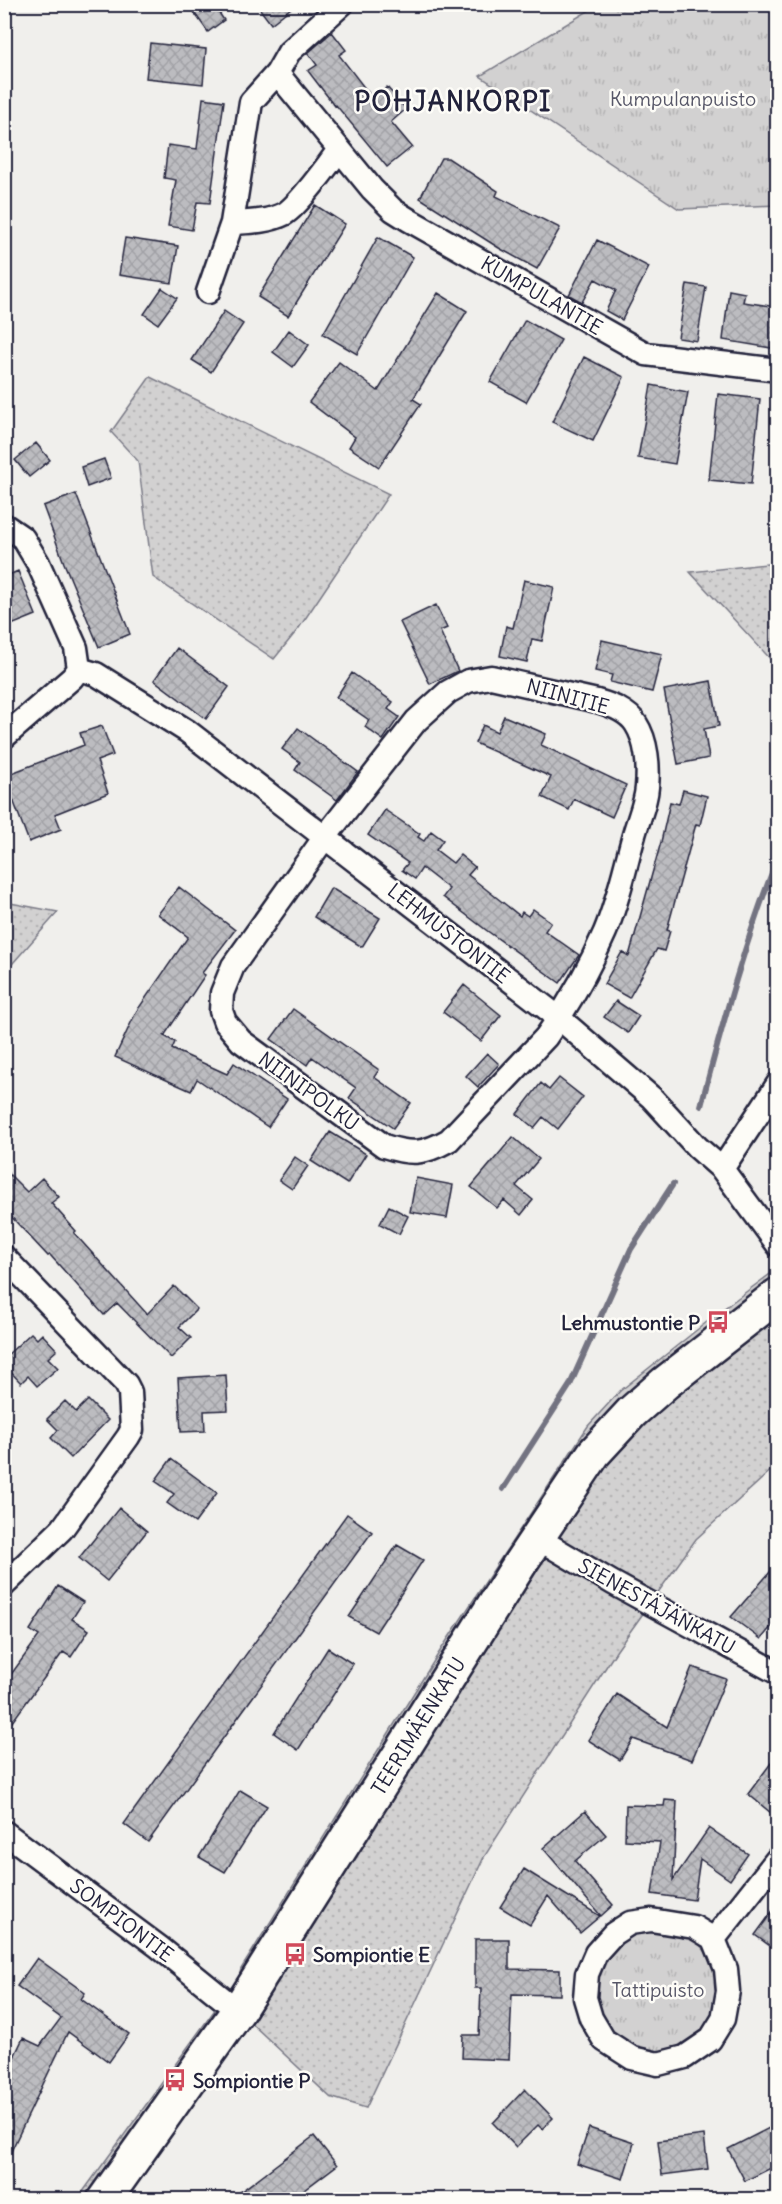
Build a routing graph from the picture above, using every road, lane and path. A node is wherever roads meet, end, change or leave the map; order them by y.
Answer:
1 (342, 4) edge
2 (277, 73) junction
3 (339, 149) junction
4 (232, 223) junction
5 (208, 292) dead end
6 (777, 370) edge
7 (4, 525) edge
8 (79, 669) junction
9 (4, 737) edge
10 (324, 837) junction
11 (559, 1018) junction
12 (777, 1084) edge
13 (722, 1169) junction
14 (777, 1245) edge
15 (4, 1257) edge
16 (777, 1295) edge
17 (537, 1538) junction
18 (4, 1585) edge
19 (777, 1673) edge
20 (4, 1832) edge
21 (777, 1858) edge
22 (714, 1939) junction
23 (238, 2011) junction
24 (104, 2199) edge

1 - 2 street
2 - 3 street, KUMPULANTIE
2 - 4 street
3 - 4 street
3 - 6 street, KUMPULANTIE
4 - 5 street
7 - 8 street
8 - 9 street
8 - 10 street, LEHMUSTONTIE
10 - 11 street, LEHMUSTONTIE
10 - 11 street, NIINIPOLKU
10 - 11 street, NIINITIE
11 - 13 street, LEHMUSTONTIE
12 - 13 street
13 - 14 street, LEHMUSTONTIE
15 - 18 street
16 - 17 street, TEERIMÄENKATU
17 - 19 street, SIENESTÄJÄNKATU
17 - 23 street, TEERIMÄENKATU
20 - 23 street, SOMPIONTIE
21 - 22 street
22 - 22 street
23 - 24 street, TEERIMÄENKATU

